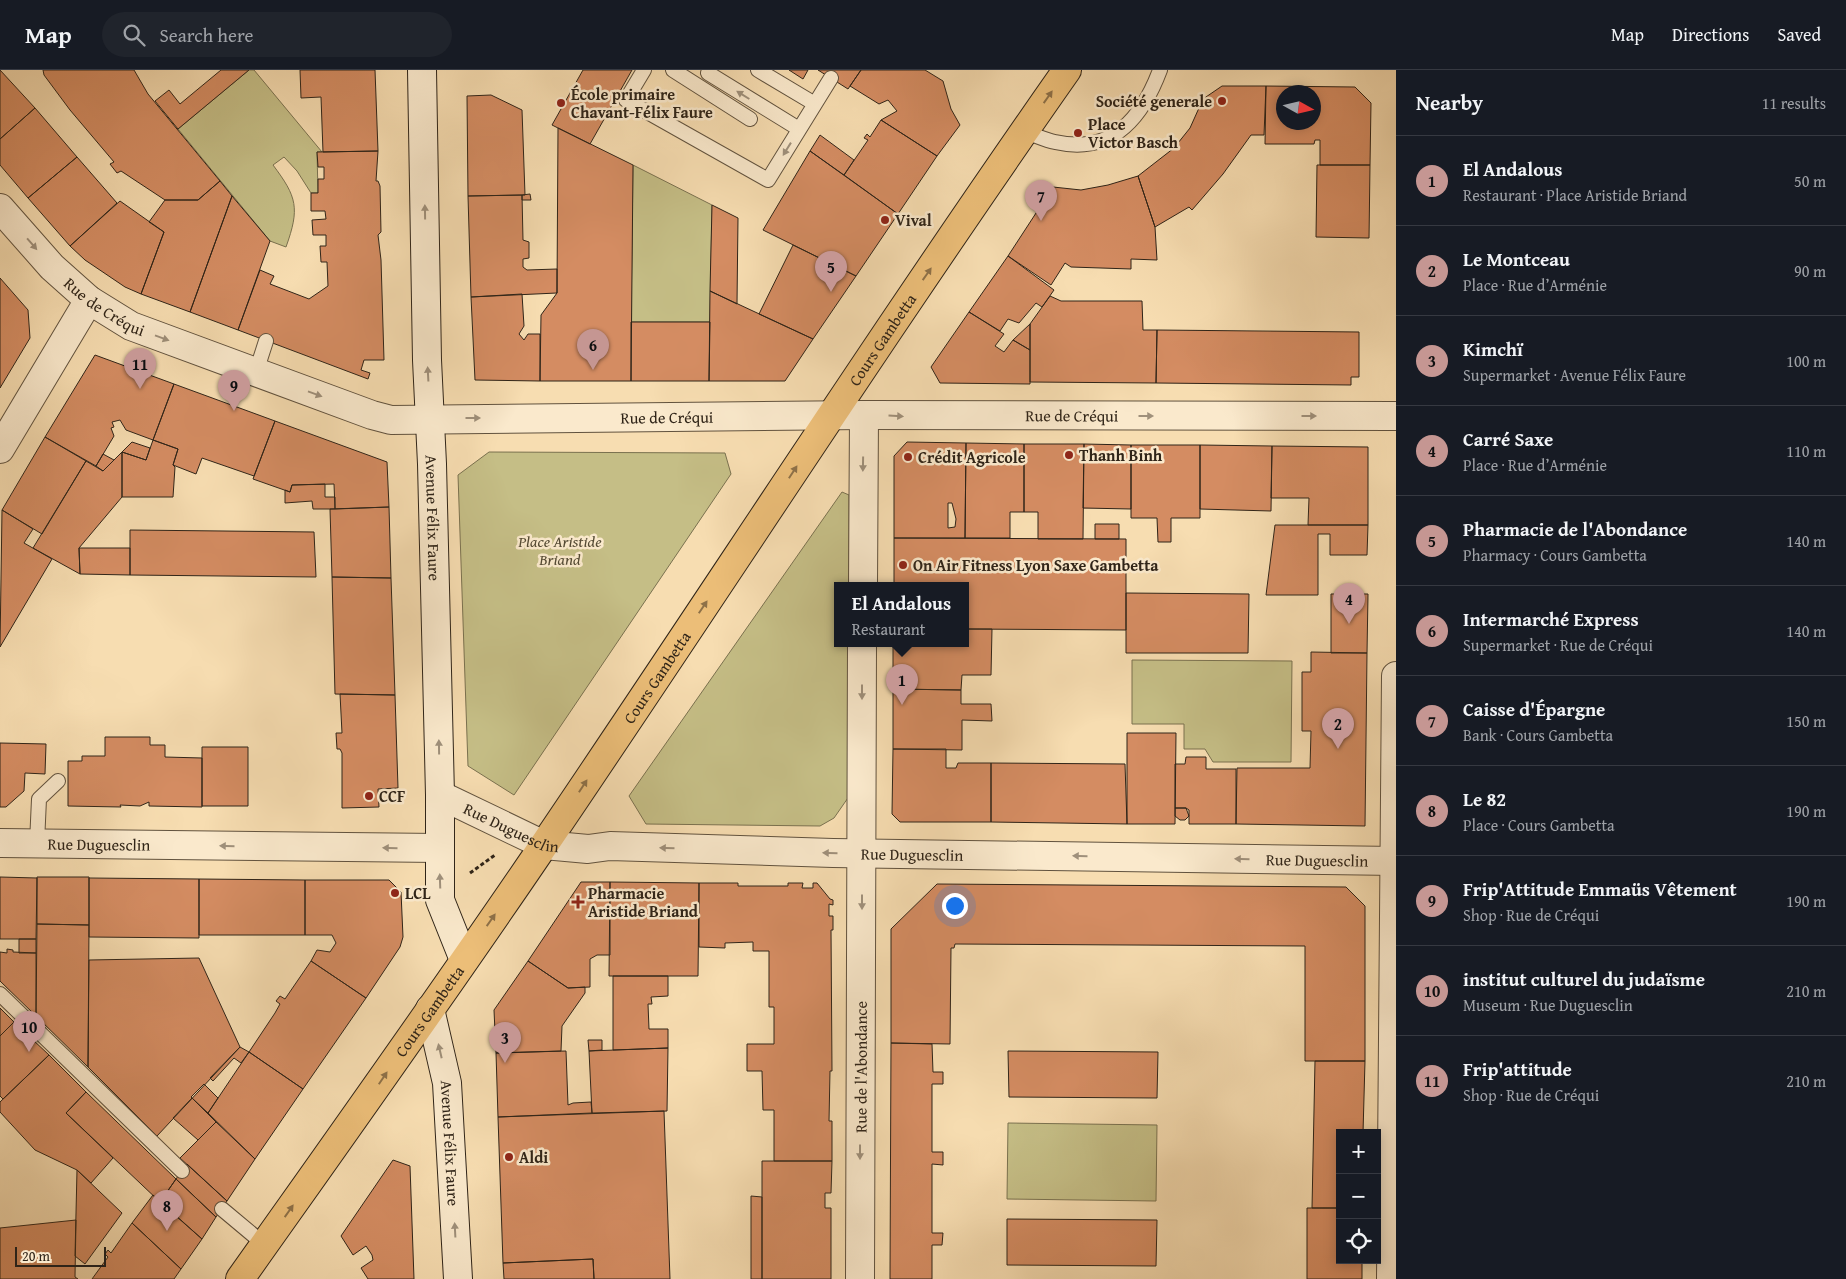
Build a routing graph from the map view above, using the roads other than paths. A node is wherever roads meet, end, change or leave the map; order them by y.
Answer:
1 (422, 70) edge
2 (644, 70) edge
3 (672, 70) edge
4 (758, 70) edge
5 (1067, 70) edge
6 (1160, 70) edge
7 (708, 74) dead end
8 (831, 78) dead end
9 (815, 104) junction
10 (750, 119) dead end
11 (799, 130) junction
12 (1026, 132) junction
13 (0, 208) edge
14 (89, 300) junction
15 (266, 341) dead end
16 (256, 372) junction
17 (830, 415) junction
18 (864, 415) junction
19 (1396, 416) edge
20 (430, 420) junction
21 (0, 449) edge
22 (862, 582) edge
23 (862, 647) edge
24 (1396, 676) edge
25 (58, 780) dead end
26 (440, 795) junction
27 (0, 843) edge
28 (37, 843) junction
29 (544, 844) junction
30 (439, 848) junction
31 (862, 853) junction
32 (1395, 861) edge
33 (464, 960) junction
34 (0, 994) edge
35 (430, 1009) junction
36 (182, 1171) dead end
37 (222, 1209) dead end
38 (264, 1245) junction
39 (240, 1279) edge
40 (458, 1279) edge
41 (860, 1279) edge
42 (1391, 1279) edge

20 -> 1 street, Avenue Félix Faure
11 -> 2 lane
3 - 10 lane
4 - 9 lane
12 -> 5 main road, Cours Gambetta
6 - 12 lane
11 -> 7 lane
8 - 9 lane
9 - 11 lane
17 -> 12 main road, Cours Gambetta
13 -> 14 street, Rue de Créqui
14 -> 16 street, Rue de Créqui
14 - 21 street
15 - 16 lane
16 -> 20 street, Rue de Créqui
17 - 18 street, Rue de Créqui
20 -> 17 street, Rue de Créqui
29 -> 17 main road, Cours Gambetta
18 -> 19 street, Rue de Créqui
18 -> 22 street
26 -> 20 street, Avenue Félix Faure
23 -> 31 street
24 - 32 street
25 - 28 lane
26 - 29 street, Rue Duguesclin
26 - 30 street, Avenue Félix Faure
27 - 28 street, Rue Duguesclin
30 -> 28 street, Rue Duguesclin
31 -> 29 street, Rue Duguesclin
33 -> 29 main road, Cours Gambetta
33 -> 30 street, Avenue Félix Faure
32 -> 31 street, Rue Duguesclin
31 -> 41 street, Rue de l'Abondance
32 - 42 street
33 - 35 main road, Cours Gambetta
34 - 36 lane
38 -> 35 main road, Cours Gambetta
40 -> 35 street, Avenue Félix Faure
37 - 38 lane
38 - 39 main road, Cours Gambetta

